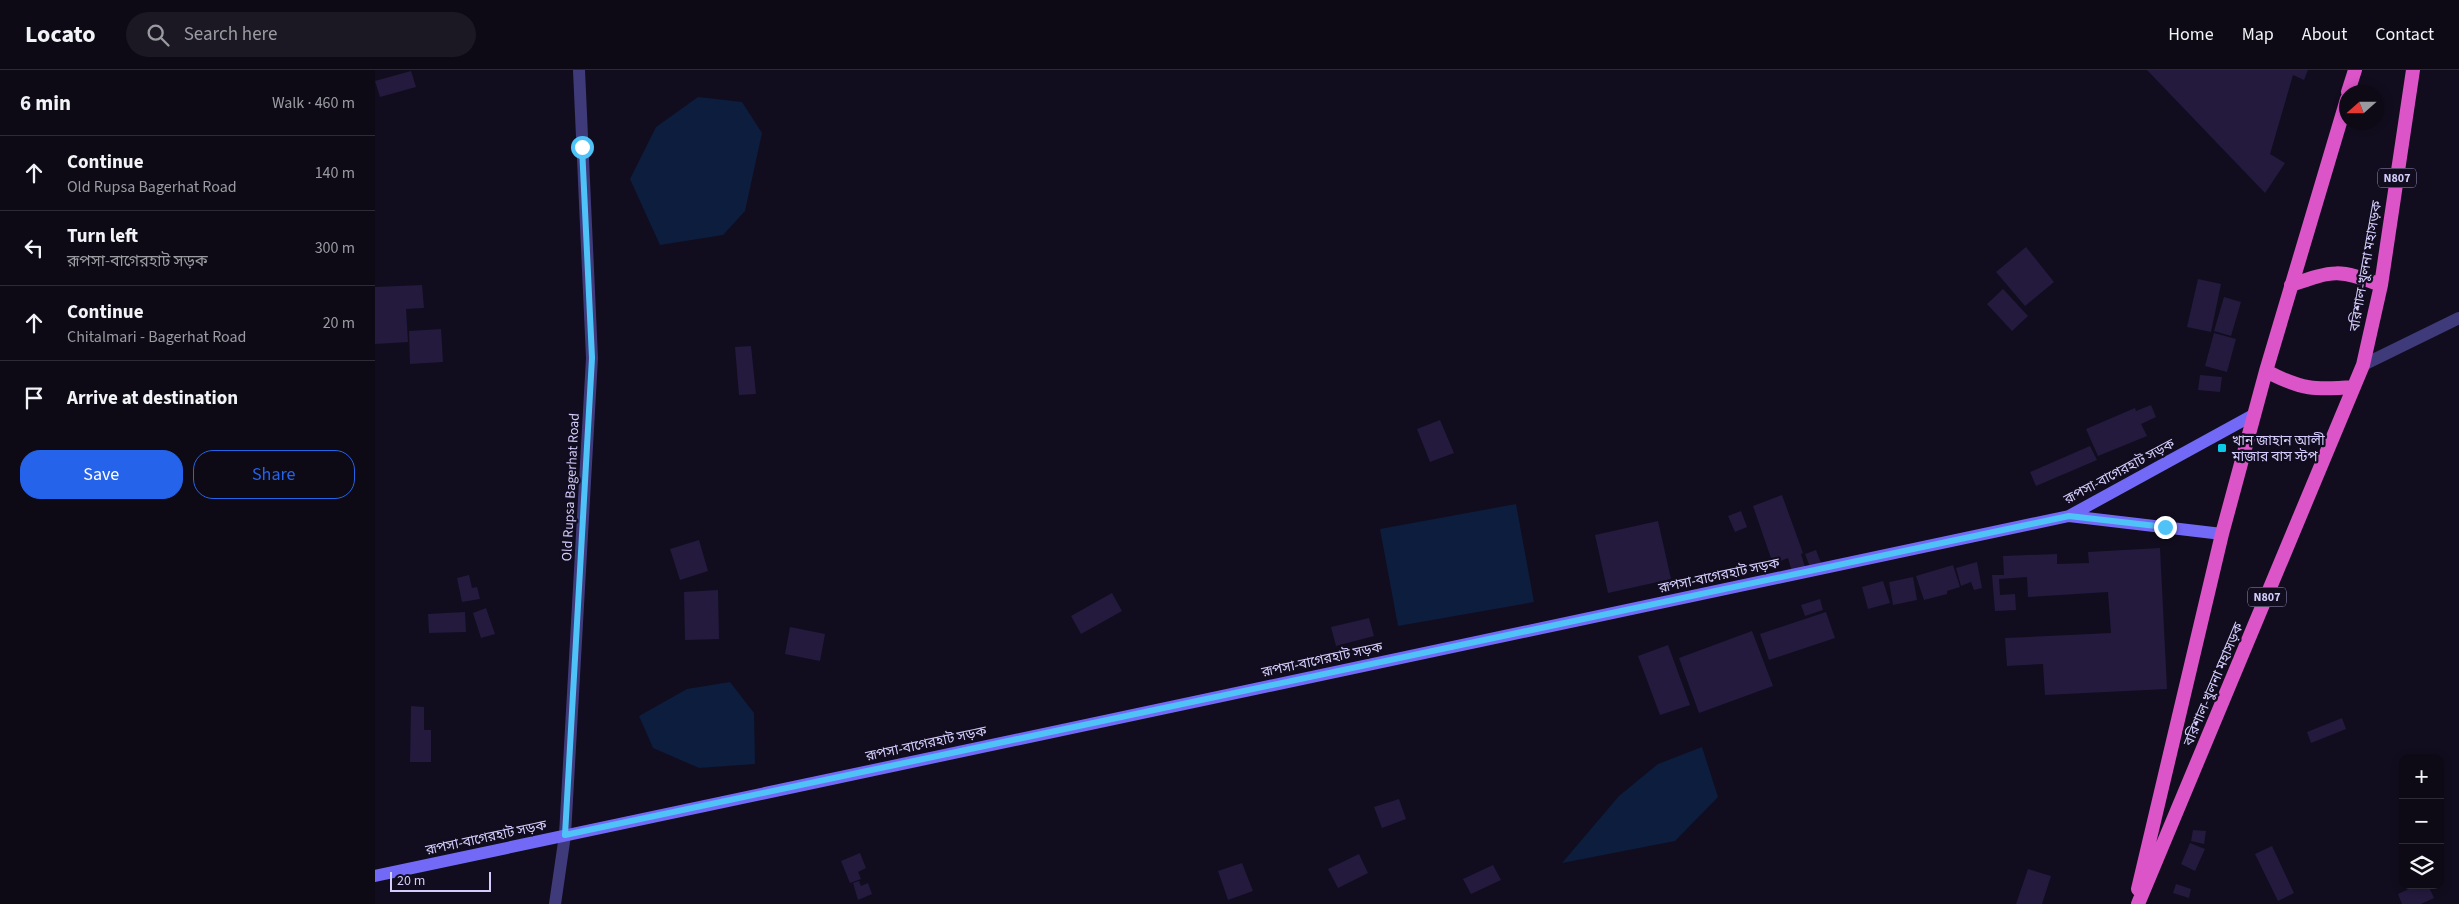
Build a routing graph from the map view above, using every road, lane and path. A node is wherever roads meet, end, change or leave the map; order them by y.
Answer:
1 (579, 70) edge
2 (2355, 70) edge
3 (2413, 70) edge
4 (2351, 85) edge
5 (2339, 126) edge
6 (2381, 285) junction
7 (2291, 286) junction
8 (2459, 318) edge
9 (2363, 365) junction
10 (2266, 371) junction
11 (2354, 387) junction
12 (2255, 414) junction
13 (2069, 516) junction
14 (2222, 534) junction
15 (565, 835) junction
16 (375, 876) edge
17 (555, 904) edge
18 (2134, 904) edge
19 (2139, 904) edge

1 - 15 street, Old Rupsa Bagerhat Road
2 - 4 highway
3 - 6 highway, বরিশাল-খুলনা মহাসড়ক / N807
5 - 7 highway, বরিশাল-খুলনা মহাসড়ক
6 - 7 highway
6 - 9 highway, বরিশাল-খুলনা মহাসড়ক / N807
7 - 10 highway, বরিশাল-খুলনা মহাসড়ক
8 - 9 street
9 - 11 highway, বরিশাল-খুলনা মহাসড়ক / N807
10 - 11 highway
10 - 12 highway, বরিশাল-খুলনা মহাসড়ক
11 - 19 highway, বরিশাল-খুলনা মহাসড়ক / N807
12 - 13 main road, রূপসা-বাগেরহাট সড়ক
12 - 14 highway, বরিশাল-খুলনা মহাসড়ক
13 - 14 main road
13 - 15 main road, রূপসা-বাগেরহাট সড়ক
14 - 18 highway, বরিশাল-খুলনা মহাসড়ক
15 - 16 main road, রূপসা-বাগেরহাট সড়ক
15 - 17 street, Old Rupsa Bagerhat Road

